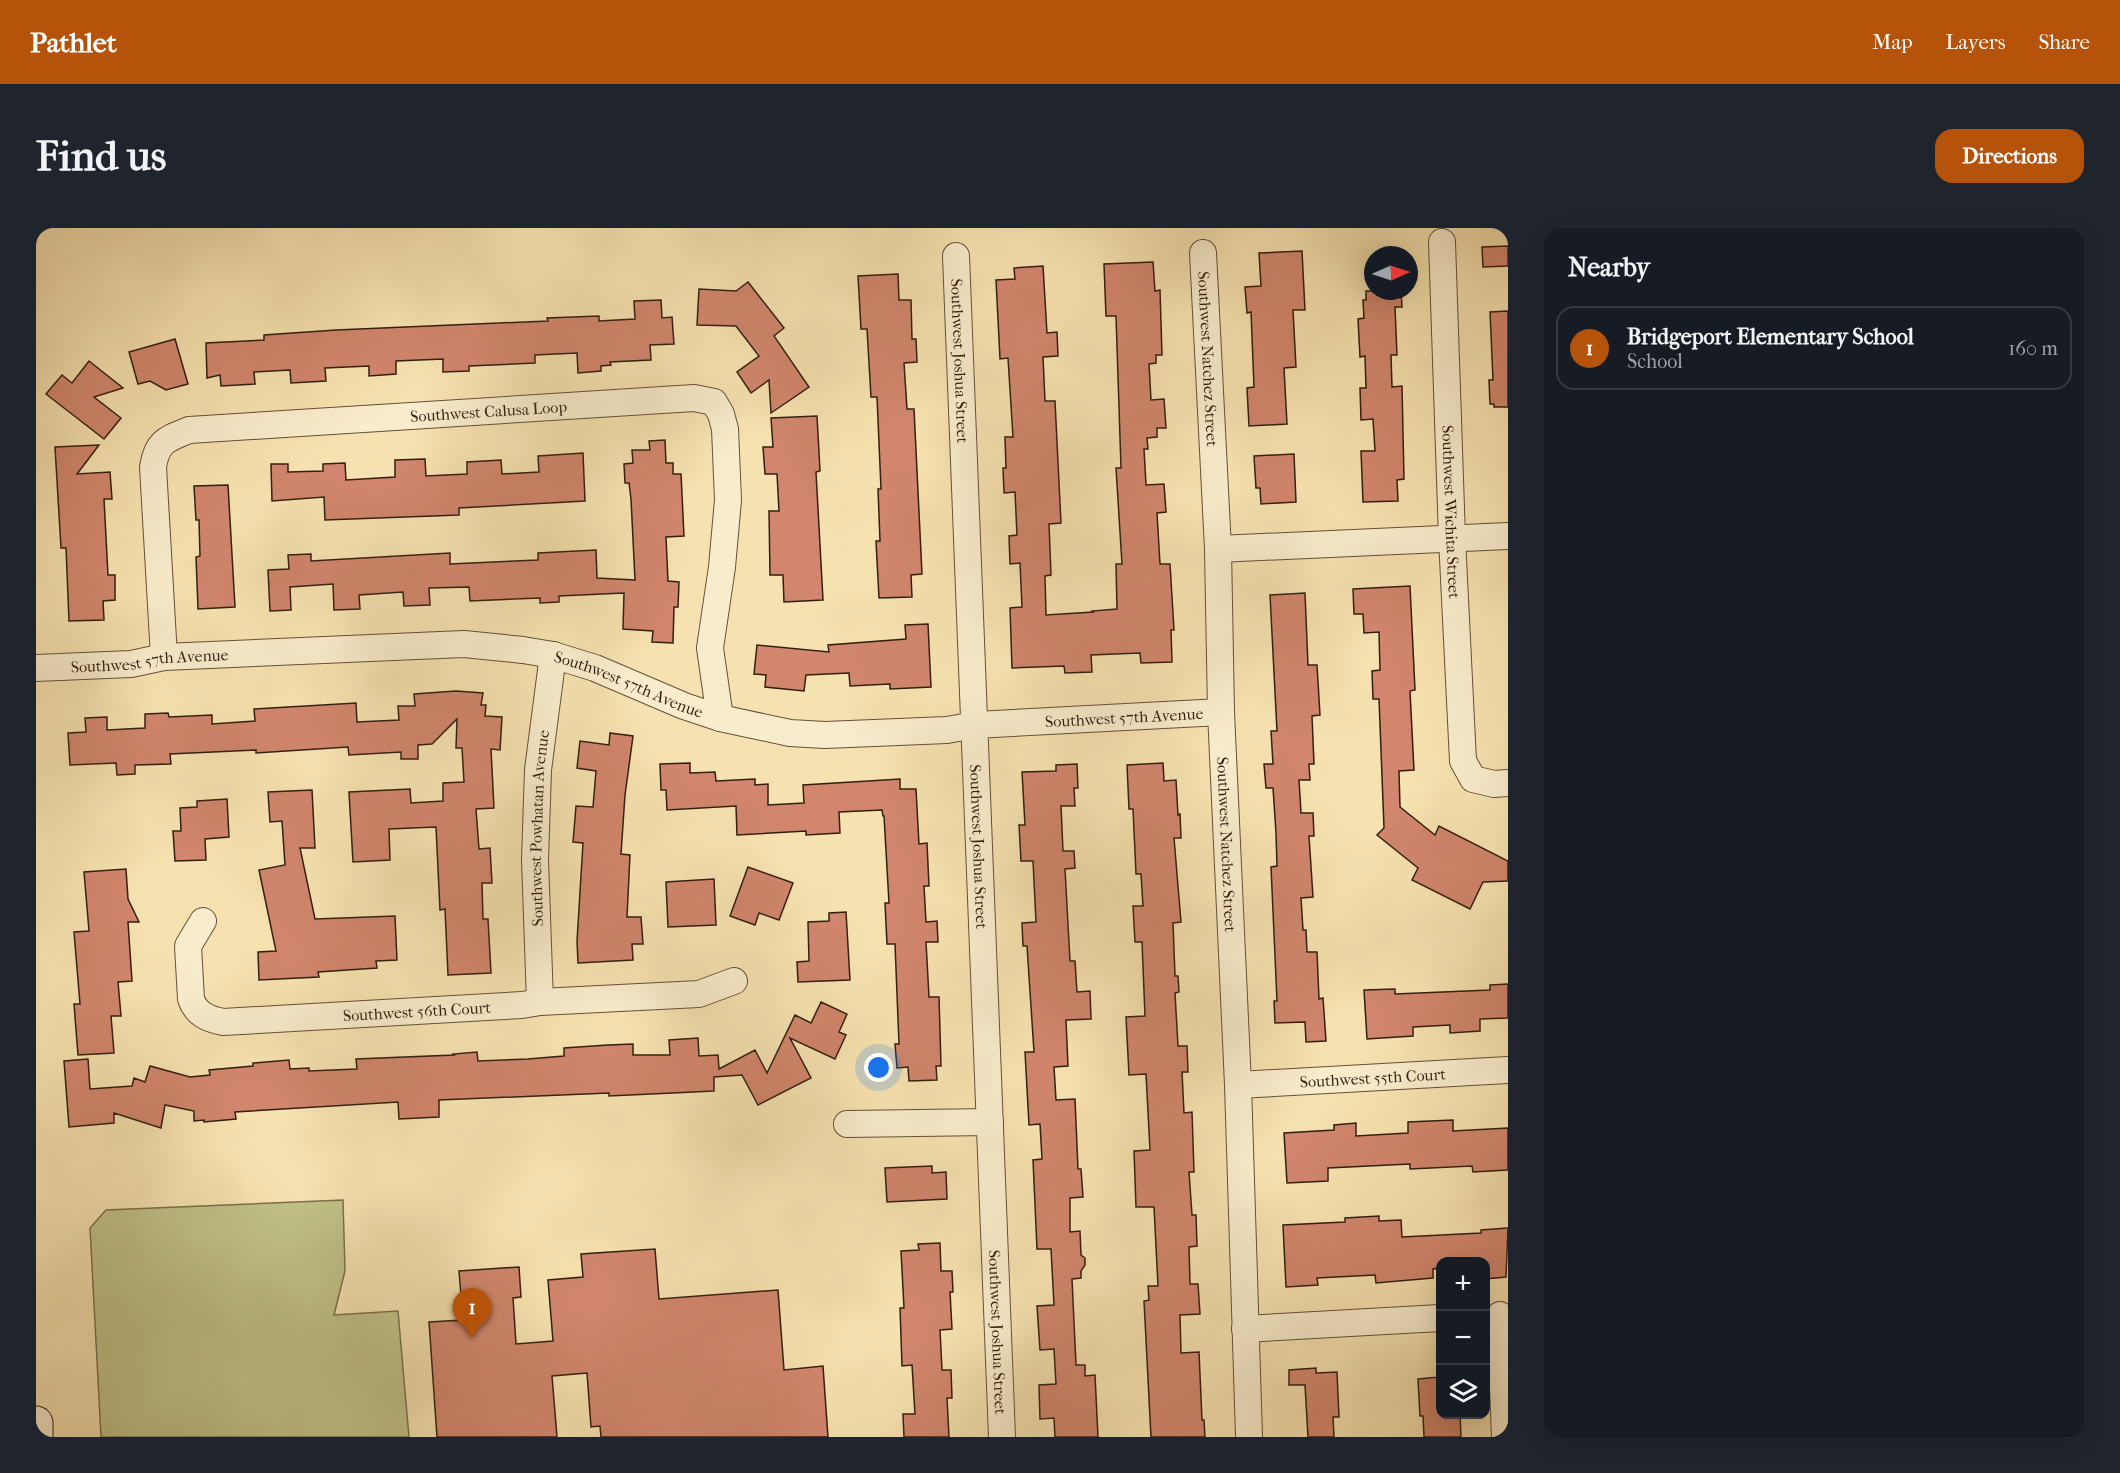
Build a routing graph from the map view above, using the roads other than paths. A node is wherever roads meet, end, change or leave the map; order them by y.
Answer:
1 (1442, 242) dead end
2 (1203, 253) dead end
3 (956, 256) dead end
4 (1508, 536) edge
5 (1452, 538) junction
6 (1218, 549) junction
7 (553, 655) junction
8 (164, 657) junction
9 (36, 668) edge
10 (1221, 712) junction
11 (720, 718) junction
12 (975, 725) junction
13 (1508, 783) edge
14 (203, 921) dead end
15 (734, 981) dead end
16 (540, 1002) junction
17 (1508, 1070) edge
18 (1238, 1085) junction
19 (990, 1122) junction
20 (847, 1124) dead end
21 (1498, 1315) edge
22 (1436, 1318) edge
23 (1245, 1329) junction
24 (36, 1423) edge
25 (36, 1437) edge
26 (1002, 1437) edge
27 (1249, 1437) edge
28 (1505, 1437) edge

1 - 5 street, Southwest Wichita Street
2 - 6 street, Southwest Natchez Street
3 - 12 street, Southwest Joshua Street
4 - 5 street
5 - 6 street
5 - 13 street, Southwest Wichita Street
6 - 10 street, Southwest Natchez Street
7 - 8 street, Southwest 57th Avenue
7 - 11 street, Southwest 57th Avenue
7 - 16 street, Southwest Powhatan Avenue
8 - 9 street, Southwest 57th Avenue
8 - 11 street, Southwest Calusa Loop
10 - 12 street, Southwest 57th Avenue
10 - 18 street, Southwest Natchez Street
11 - 12 street, Southwest 57th Avenue
12 - 19 street, Southwest Joshua Street
14 - 16 street, Southwest 56th Court
15 - 16 street, Southwest 56th Court
17 - 18 street, Southwest 55th Court
18 - 23 street, Southwest Natchez Street
19 - 20 street
19 - 26 street, Southwest Joshua Street
21 - 28 street
22 - 23 street
23 - 27 street, Southwest Natchez Street
24 - 25 main road

